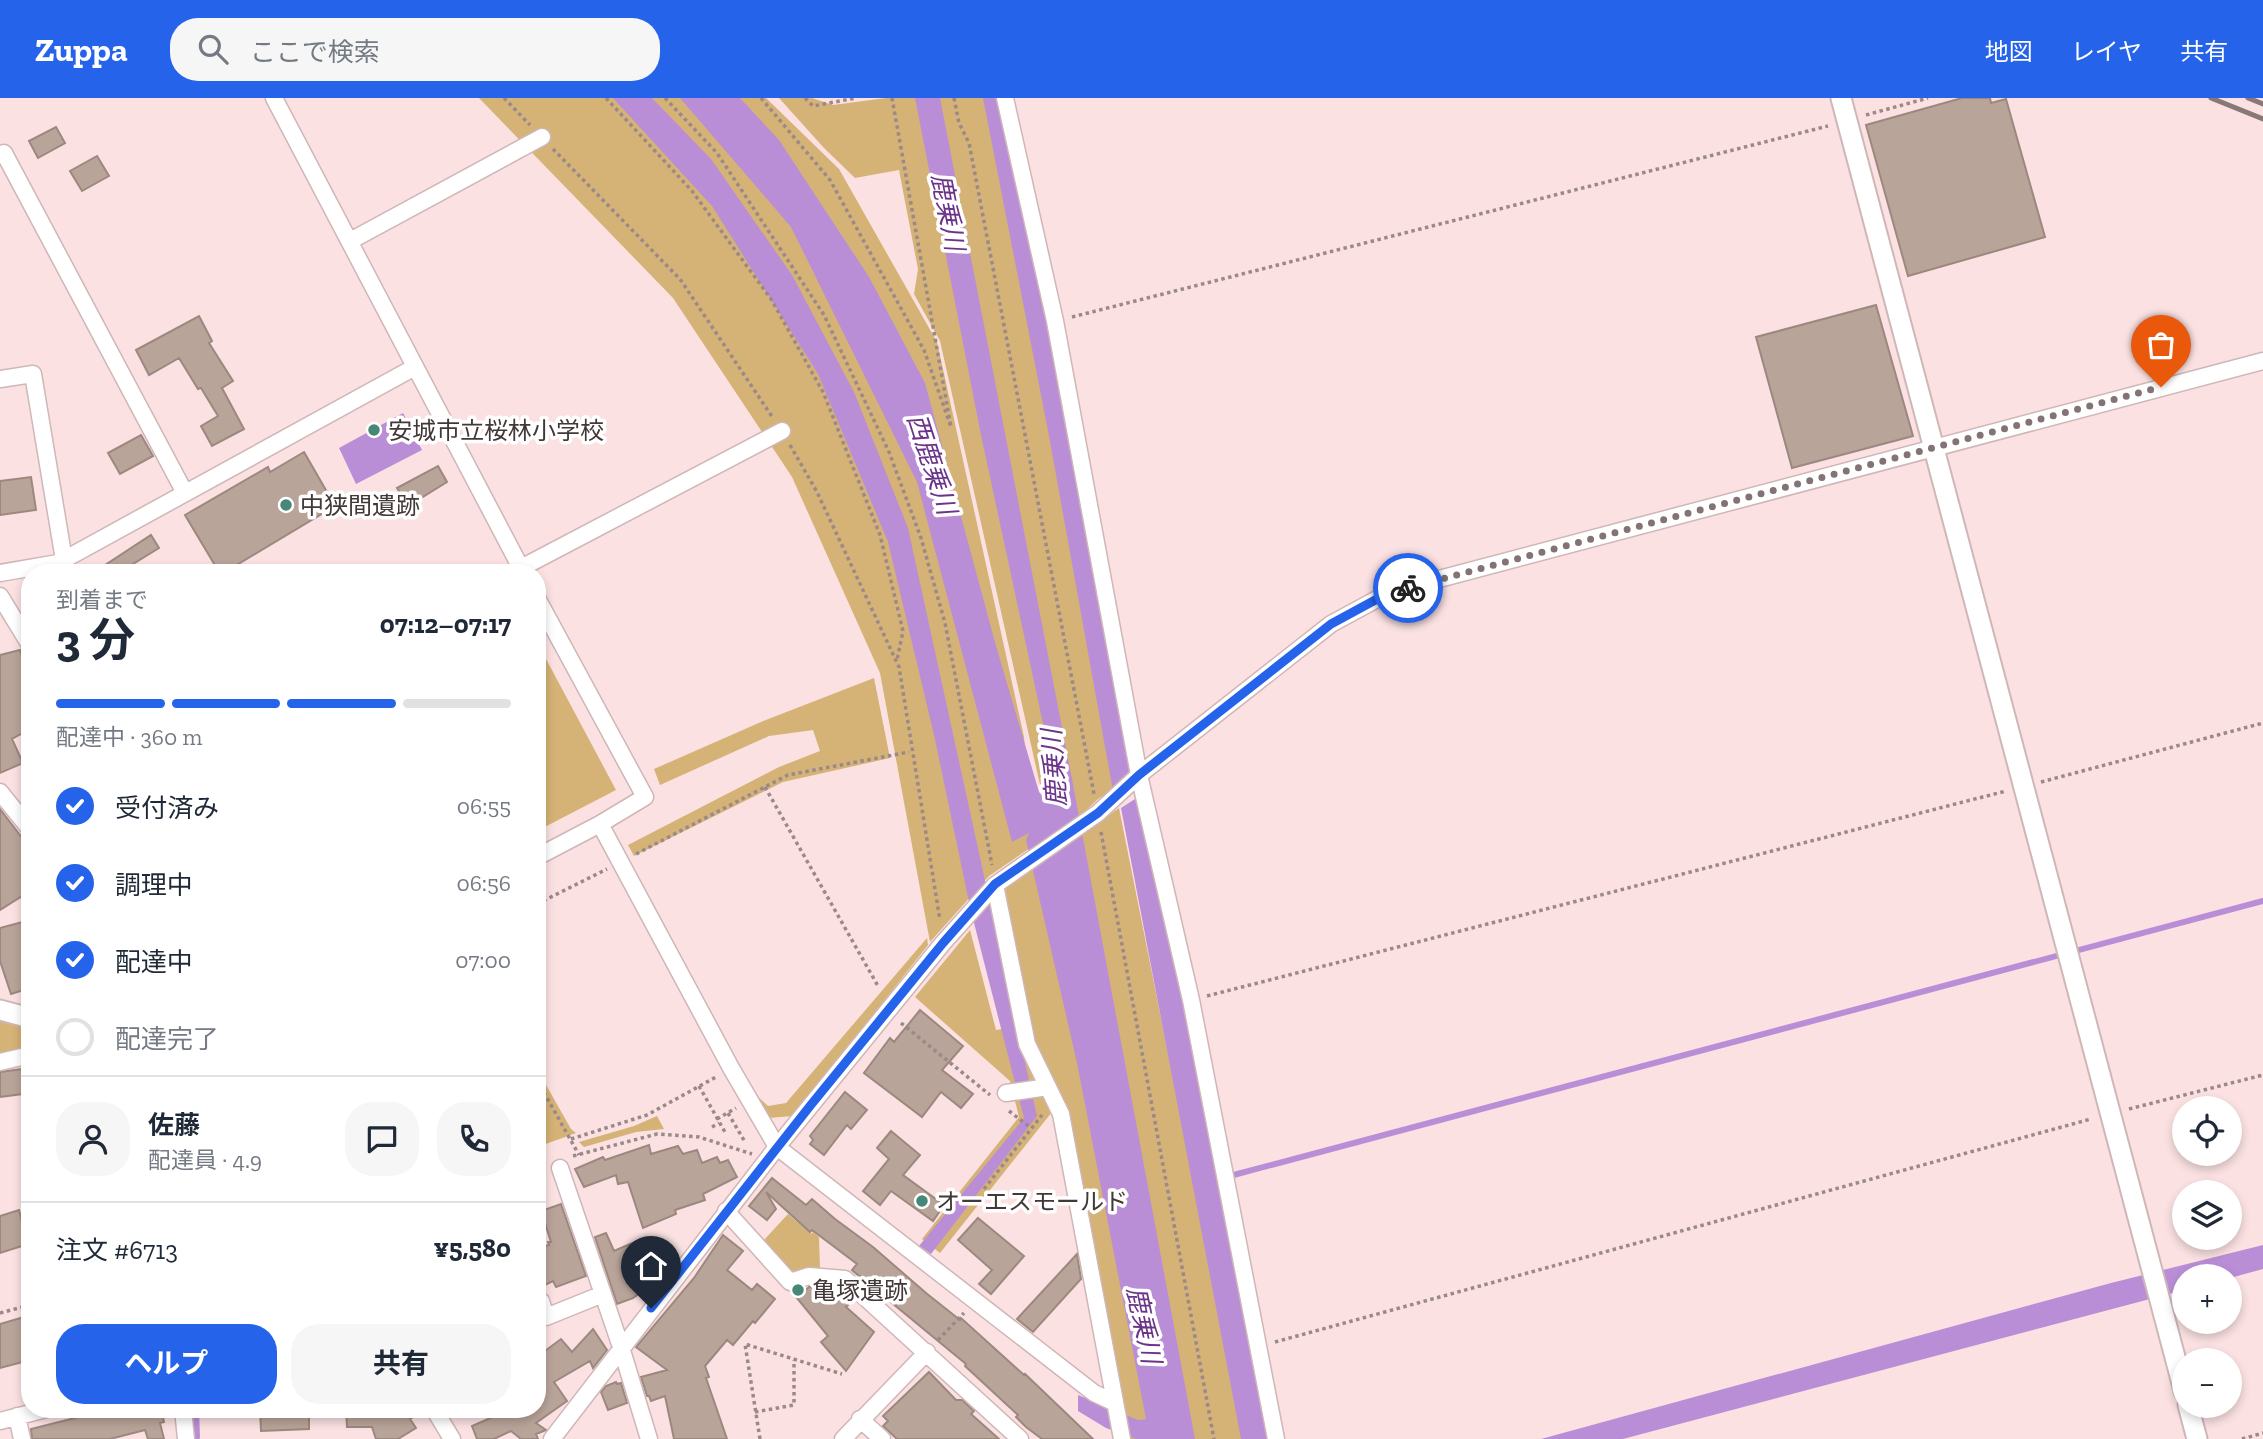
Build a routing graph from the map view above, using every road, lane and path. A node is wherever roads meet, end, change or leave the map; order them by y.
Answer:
1 (274, 98) edge
2 (504, 98) edge
3 (606, 98) edge
4 (665, 98) edge
5 (761, 98) edge
6 (805, 98) edge
7 (856, 98) edge
8 (892, 98) edge
9 (954, 98) edge
10 (1004, 98) edge
11 (1840, 98) edge
12 (1928, 98) edge
13 (1847, 121) junction
14 (542, 137) junction
15 (0, 155) edge
16 (350, 241) junction
17 (1055, 321) junction
18 (2263, 360) edge
19 (415, 367) junction
20 (0, 379) edge
21 (782, 430) junction
22 (1933, 447) junction
23 (185, 493) junction
24 (62, 564) edge
25 (64, 564) edge
26 (519, 564) edge
27 (533, 564) edge
28 (21, 570) edge
29 (0, 573) edge
30 (0, 596) edge
31 (546, 615) edge
32 (21, 630) edge
33 (896, 662) junction
34 (2263, 723) edge
35 (909, 751) dead end
36 (1139, 775) junction
37 (2024, 786) junction
38 (765, 787) junction
39 (0, 792) edge
40 (21, 818) edge
41 (1091, 818) junction
42 (600, 824) junction
43 (546, 852) edge
44 (625, 859) dead end
45 (614, 865) dead end
46 (990, 891) junction
47 (546, 899) edge
48 (943, 943) junction
49 (878, 986) dead end
50 (1191, 1000) junction
51 (0, 1010) edge
52 (21, 1016) edge
53 (894, 1017) dead end
54 (21, 1057) edge
55 (0, 1062) edge
56 (731, 1068) junction
57 (2263, 1075) edge
58 (699, 1086) junction
59 (1051, 1093) junction
60 (546, 1096) edge
61 (1011, 1097) junction
62 (740, 1106) dead end
63 (728, 1113) junction
64 (2110, 1114) junction
65 (718, 1121) junction
66 (712, 1128) dead end
67 (1031, 1128) junction
68 (726, 1134) dead end
69 (571, 1139) junction
70 (745, 1142) dead end
71 (777, 1147) junction
72 (579, 1154) junction
73 (759, 1157) dead end
74 (564, 1163) joint
75 (984, 1189) dead end
76 (726, 1211) junction
77 (603, 1294) junction
78 (976, 1300) junction
79 (21, 1307) edge
80 (0, 1312) edge
81 (546, 1317) edge
82 (1258, 1346) junction
83 (621, 1347) junction
84 (2173, 1348) edge
85 (927, 1352) junction
86 (794, 1360) junction
87 (842, 1374) dead end
88 (1116, 1409) junction
89 (755, 1412) junction
90 (21, 1415) edge
91 (17, 1416) junction
92 (184, 1418) edge
93 (440, 1418) edge
94 (2191, 1418) edge
95 (860, 1419) junction
96 (0, 1421) edge
97 (2263, 1433) edge
98 (1121, 1435) edge
99 (22, 1439) edge
100 (186, 1439) edge
101 (453, 1439) edge
102 (552, 1439) edge
103 (649, 1439) edge
104 (760, 1439) edge
105 (843, 1439) edge
106 (882, 1439) edge
107 (1020, 1439) edge
108 (1214, 1439) edge
109 (1276, 1439) edge
110 (2197, 1439) edge
111 (2242, 1439) edge

1 - 16 street
2 - 14 path
3 - 33 path
4 - 46 path
5 - 8 path
6 - 7 path
9 - 41 path
10 - 17 street
11 - 13 street
12 - 13 path
13 - 17 path
13 - 22 street
14 - 16 street
14 - 21 path
15 - 23 street
16 - 19 street
17 - 36 street
18 - 22 street
19 - 23 street
19 - 26 street
20 - 24 street
21 - 27 street
21 - 33 path
22 - 36 street
22 - 37 street
23 - 25 street
28 - 29 street
30 - 32 street
31 - 42 street
33 - 48 path
34 - 37 path
35 - 38 path
36 - 41 street
36 - 50 street
37 - 50 path
37 - 64 street
38 - 44 path
38 - 49 path
39 - 40 street
41 - 46 street
41 - 108 path
42 - 43 street
42 - 56 street
45 - 47 path
46 - 48 street
46 - 59 street
48 - 71 street
50 - 82 street
51 - 52 street
53 - 61 path
54 - 55 street
56 - 58 path
56 - 71 street
57 - 64 path
58 - 65 path
58 - 69 path
59 - 61 street
59 - 67 path
59 - 88 street
60 - 69 path
61 - 67 path
62 - 63 path
63 - 65 path
63 - 70 path
64 - 82 path
64 - 84 street
65 - 66 path
65 - 68 path
67 - 75 path
69 - 72 path
71 - 76 street
71 - 78 street
72 - 73 path
72 - 74 path
74 - 77 street
76 - 83 street
76 - 85 street
77 - 81 street
77 - 83 street
78 - 85 path
78 - 88 street
79 - 80 path
82 - 109 street
83 - 102 street
83 - 103 street
85 - 95 street
85 - 107 street
86 - 87 path
86 - 89 path
86 - 89 path
88 - 98 street
89 - 104 path
90 - 91 street
91 - 96 street
91 - 99 street
92 - 100 street
93 - 101 street
94 - 110 street
95 - 105 street
95 - 106 street
97 - 111 path

